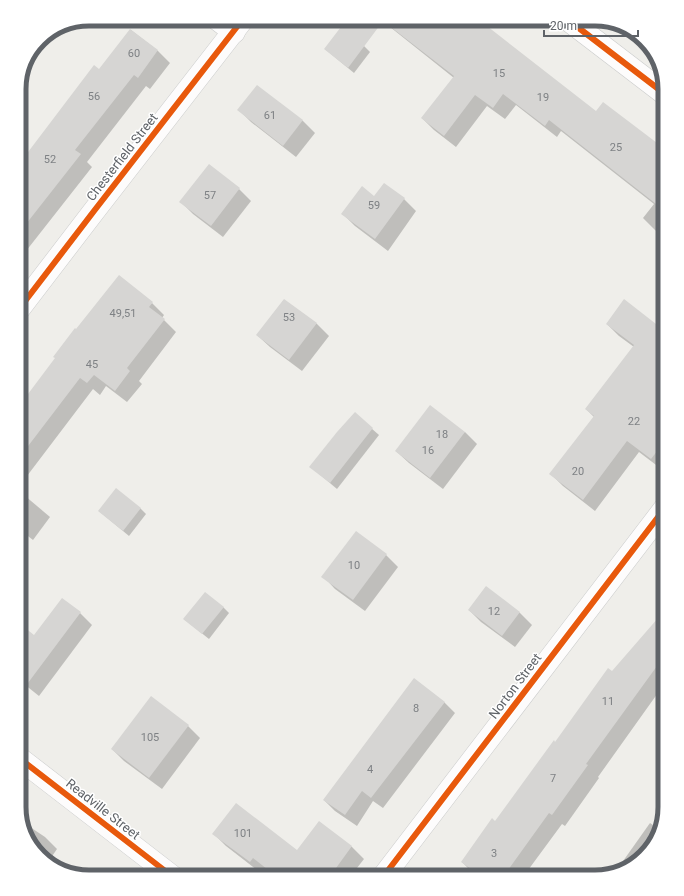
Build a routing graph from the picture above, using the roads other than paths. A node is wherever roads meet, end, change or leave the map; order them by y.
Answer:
1 (230, 26) edge
2 (576, 26) edge
3 (658, 89) edge
4 (26, 301) edge
5 (658, 517) edge
6 (26, 763) edge
7 (164, 870) edge
8 (388, 870) edge

1 - 4 street, Chesterfield Street
2 - 3 street
5 - 8 street, Norton Street
6 - 7 street, Readville Street

